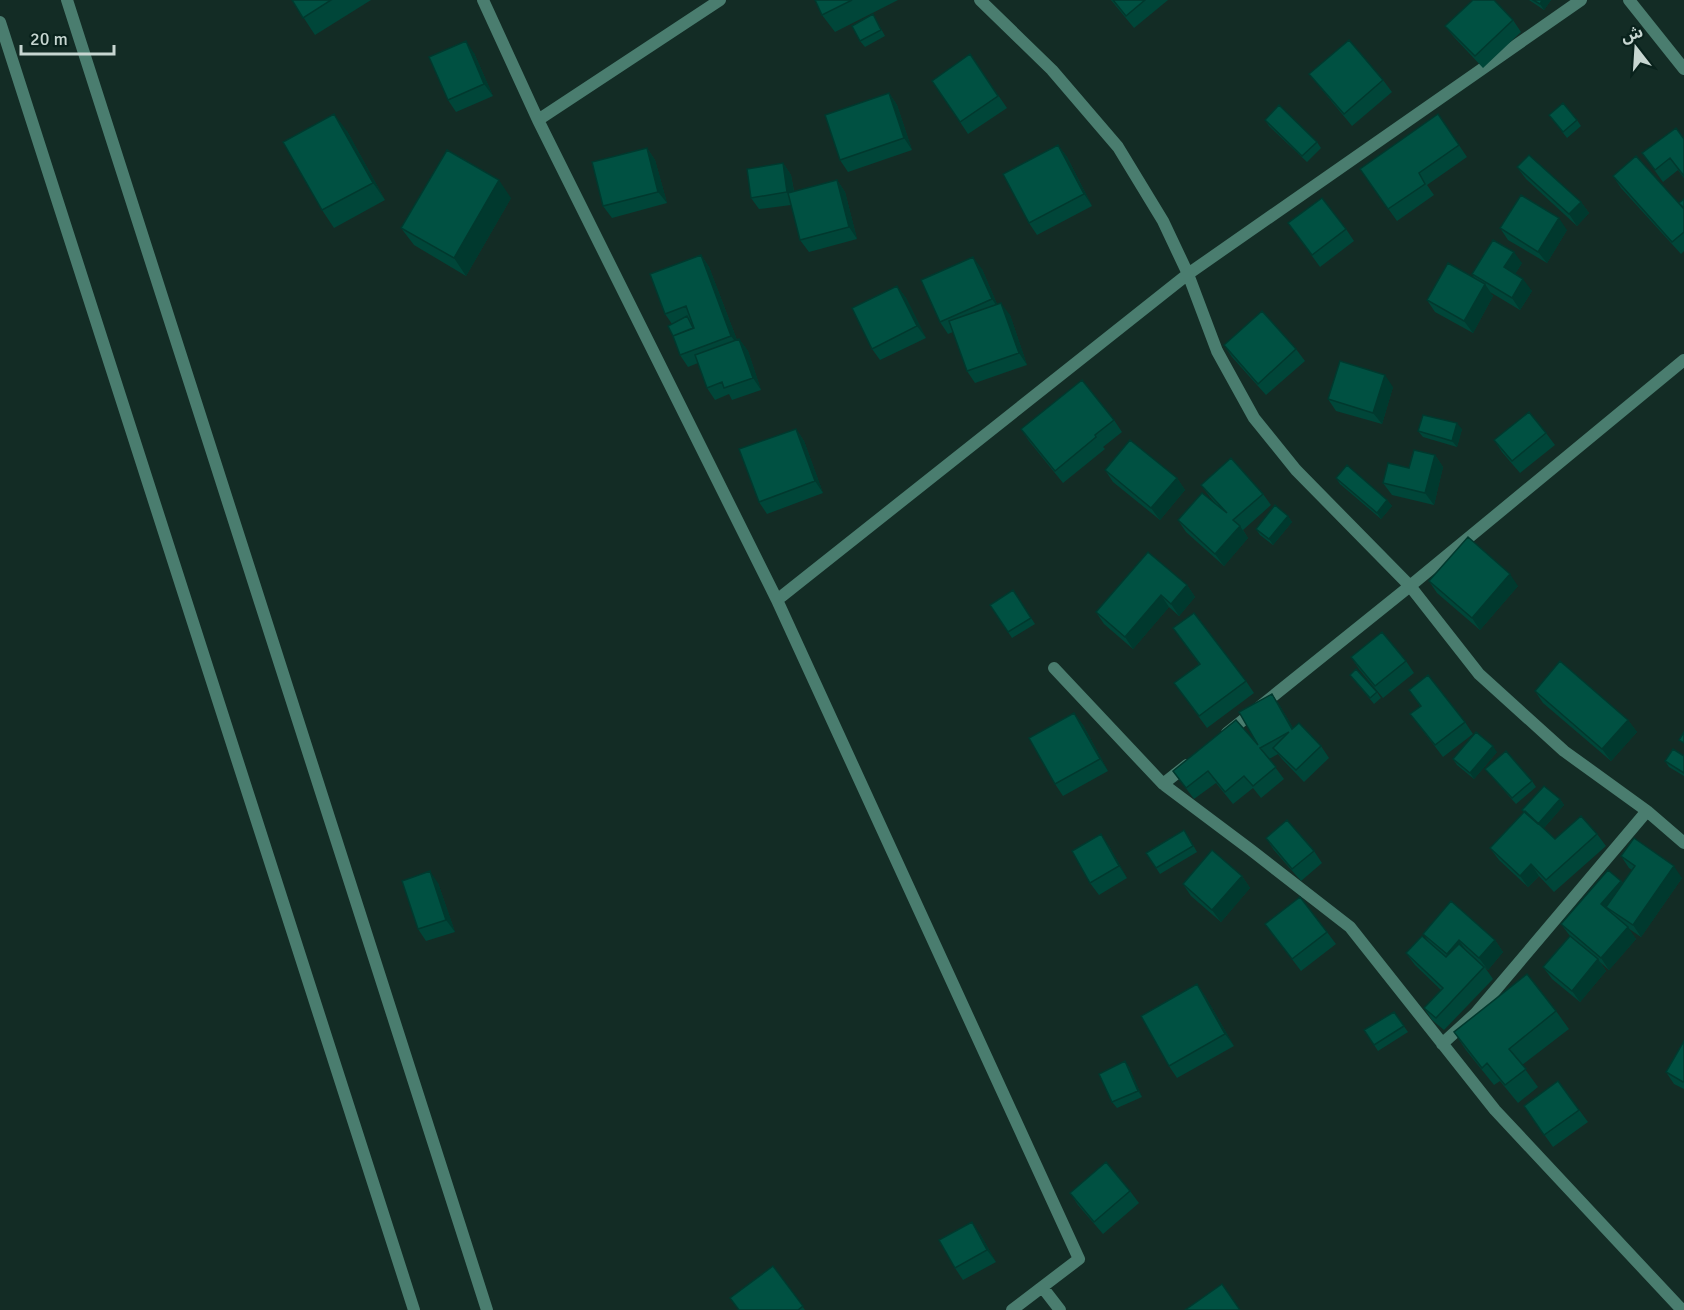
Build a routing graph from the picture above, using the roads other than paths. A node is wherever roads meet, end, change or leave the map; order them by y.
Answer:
1 (67, 0) edge
2 (483, 0) edge
3 (720, 0) edge
4 (980, 0) edge
5 (1581, 0) edge
6 (1629, 0) edge
7 (0, 22) edge
8 (1684, 69) edge
9 (538, 120) junction
10 (1188, 274) junction
11 (1684, 360) edge
12 (1410, 586) junction
13 (777, 600) junction
14 (1054, 668) dead end
15 (1218, 740) edge
16 (1199, 755) edge
17 (1162, 784) junction
18 (1647, 811) junction
19 (1684, 843) edge
20 (1442, 1044) junction
21 (1043, 1288) junction
22 (414, 1310) edge
23 (487, 1310) edge
24 (1012, 1310) edge
25 (1060, 1310) edge
26 (1682, 1310) edge

1 - 23 street
2 - 9 street
3 - 9 street
4 - 10 street
5 - 10 street
6 - 8 street
7 - 22 street
9 - 13 street
10 - 12 street
10 - 13 street
11 - 12 street
12 - 15 street
12 - 18 street
13 - 21 street
14 - 17 street
16 - 17 street
17 - 20 street
18 - 19 street
18 - 20 street
20 - 26 street
21 - 24 street
21 - 25 street

